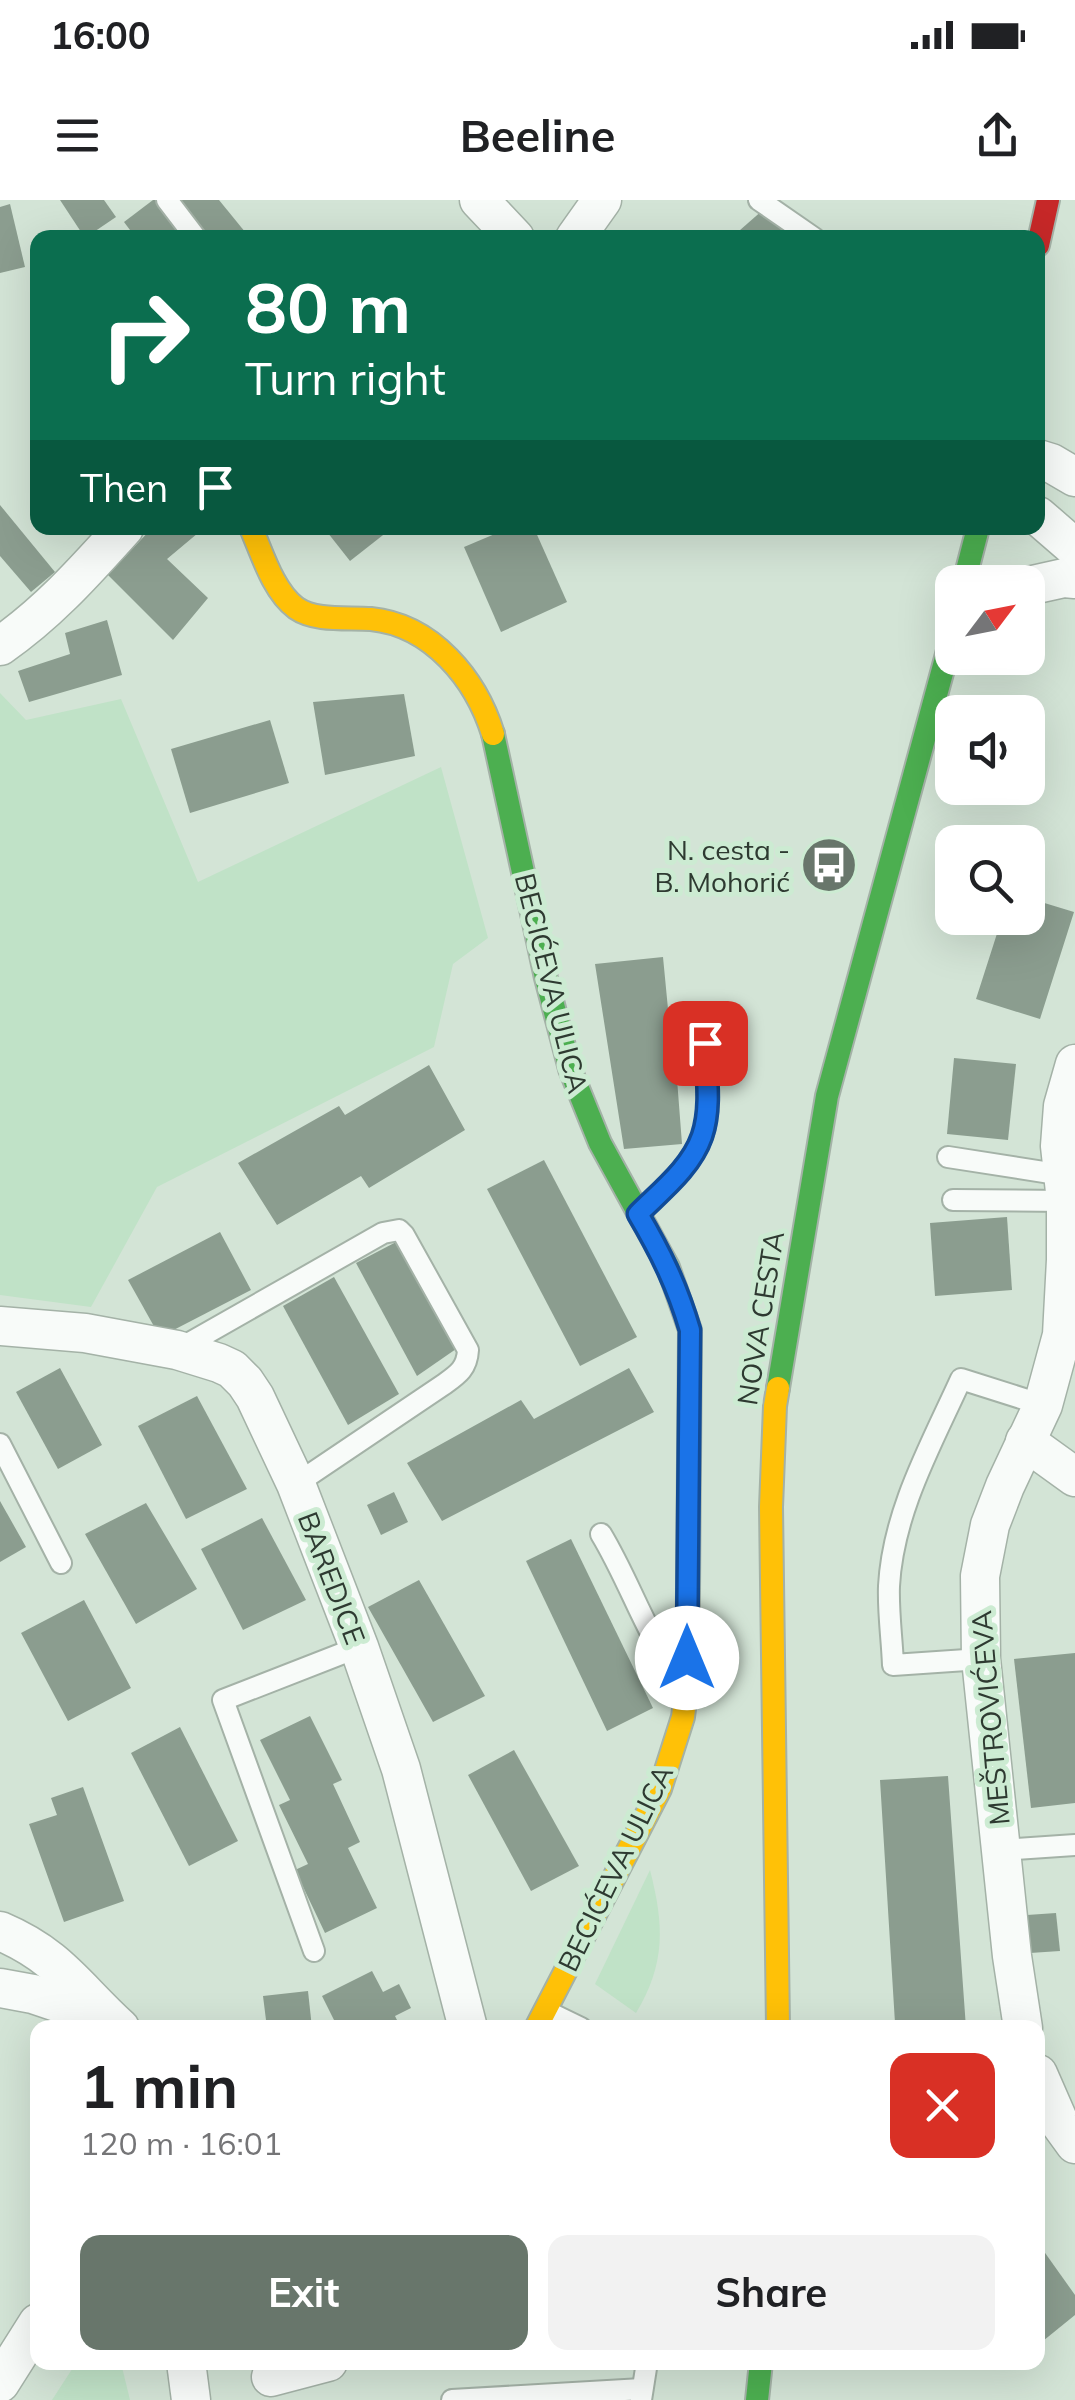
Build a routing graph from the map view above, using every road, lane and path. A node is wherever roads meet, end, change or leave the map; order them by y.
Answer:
1 (167, 200) edge
2 (479, 200) edge
3 (602, 200) edge
4 (759, 200) edge
5 (1048, 200) edge
6 (190, 230) edge
7 (507, 230) edge
8 (581, 230) edge
9 (802, 230) edge
10 (1041, 230) edge
11 (1045, 462) edge
12 (1075, 477) edge
13 (1045, 522) edge
14 (118, 535) edge
15 (253, 535) edge
16 (976, 535) edge
17 (1075, 548) edge
18 (968, 565) edge
19 (1075, 578) edge
20 (1045, 583) edge
21 (0, 646) edge
22 (941, 675) edge
23 (705, 1043) dead end
24 (1075, 1064) edge
25 (948, 1156) dead end
26 (1065, 1188) junction
27 (954, 1200) dead end
28 (638, 1214) junction
29 (1, 1328) edge
30 (177, 1350) junction
31 (1043, 1404) junction
32 (1026, 1441) junction
33 (0, 1444) edge
34 (1075, 1477) edge
35 (296, 1484) junction
36 (601, 1534) dead end
37 (61, 1563) dead end
38 (359, 1647) junction
39 (980, 1658) junction
40 (687, 1670) junction
41 (1075, 1844) edge
42 (1002, 1850) junction
43 (0, 1912) edge
44 (13, 1936) edge
45 (314, 1951) dead end
46 (4, 1991) edge
47 (540, 2019) edge
48 (107, 2020) edge
49 (113, 2020) edge
50 (466, 2020) edge
51 (778, 2020) edge
52 (1022, 2020) edge
53 (1045, 2090) edge
54 (1075, 2144) edge
55 (30, 2335) edge
56 (187, 2370) edge
57 (303, 2370) edge
58 (760, 2370) edge
59 (272, 2380) edge
60 (0, 2383) edge
61 (642, 2394) edge
62 (191, 2400) edge
63 (452, 2400) edge
64 (757, 2400) edge

1 - 6 lane
2 - 7 street
3 - 8 street
4 - 9 lane
5 - 10 street
11 - 12 street
13 - 17 street
14 - 21 street
15 - 28 street, BECIĆEVA ULICA
16 - 18 street
19 - 20 street
22 - 51 street, NOVA CESTA
23 - 28 lane
24 - 26 street, MEŠTROVIĆEVA
25 - 26 lane
26 - 27 lane
26 - 31 street, MEŠTROVIĆEVA
28 - 40 street, BECIĆEVA ULICA
29 - 30 street, BAREDICE
30 - 35 street, BAREDICE
30 - 35 lane
31 - 32 street, MEŠTROVIĆEVA
31 - 39 lane
32 - 34 street
32 - 39 street, MEŠTROVIĆEVA
33 - 37 lane
35 - 38 street, BAREDICE
36 - 40 lane
38 - 45 lane
38 - 50 street, BAREDICE
39 - 42 street, MEŠTROVIĆEVA
40 - 47 street, BECIĆEVA ULICA
41 - 42 lane
42 - 52 street, MEŠTROVIĆEVA
43 - 44 street
44 - 49 street
46 - 48 street
53 - 54 street
55 - 60 street
56 - 62 street
57 - 59 street
58 - 64 street
61 - 63 lane

